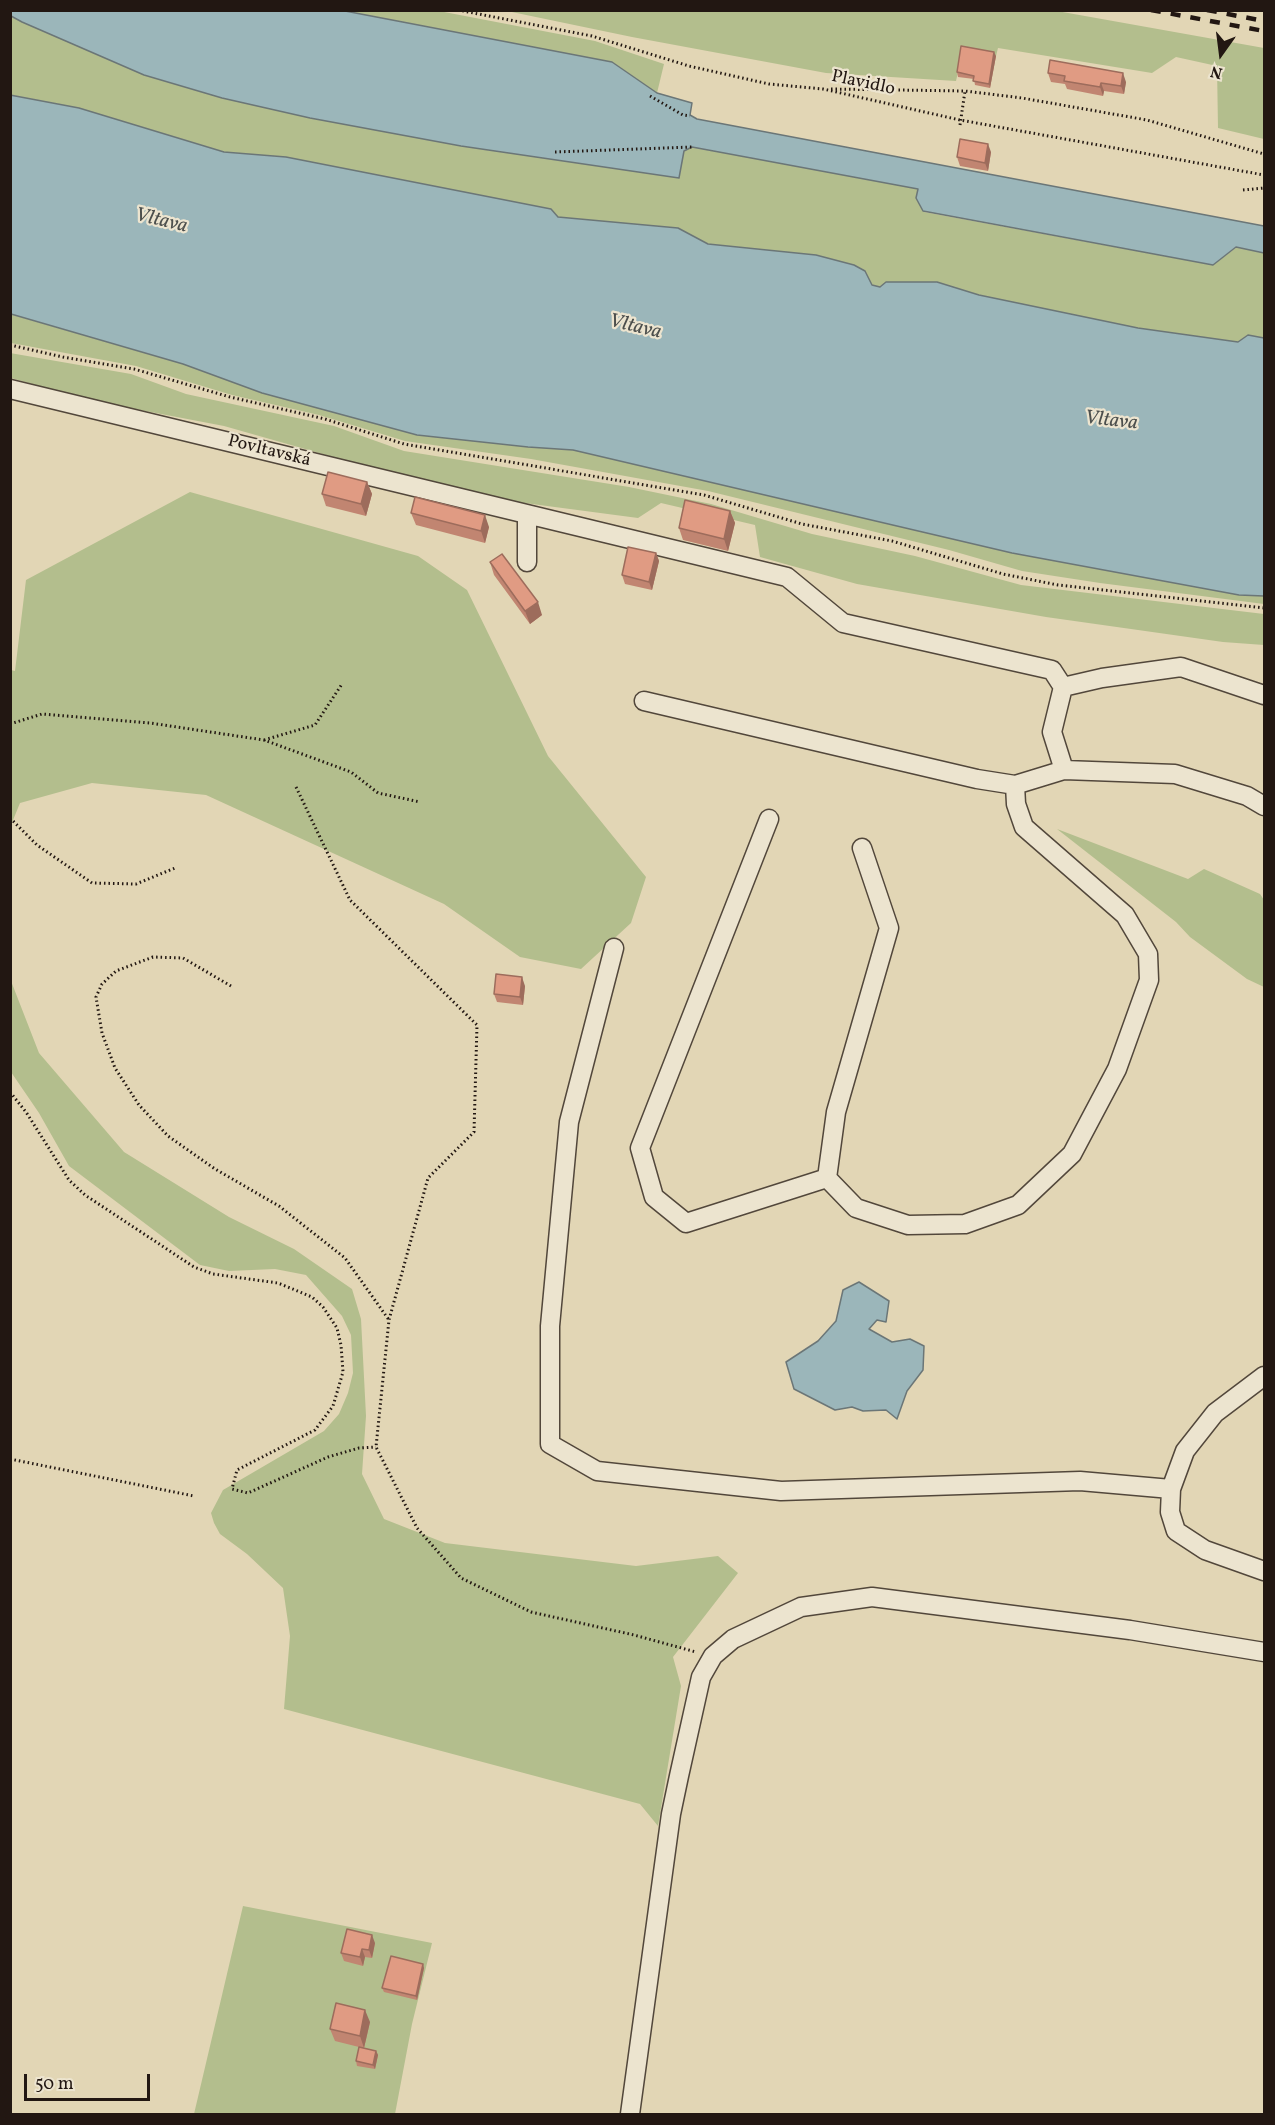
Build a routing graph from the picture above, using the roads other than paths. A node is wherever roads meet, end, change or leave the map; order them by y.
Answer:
1 (10, 389) edge
2 (526, 515) junction
3 (527, 562) dead end
4 (1063, 687) junction
5 (1264, 695) edge
6 (644, 701) dead end
7 (1064, 770) junction
8 (1015, 785) junction
9 (1264, 806) edge
10 (769, 819) dead end
11 (862, 848) dead end
12 (614, 948) dead end
13 (827, 1178) junction
14 (1264, 1376) edge
15 (1171, 1489) junction
16 (1264, 1571) edge
17 (1264, 1652) edge
18 (630, 2115) edge

1 - 2 lane, Povltavská
2 - 3 lane
2 - 4 lane, Povltavská
4 - 5 lane
4 - 7 lane
6 - 8 lane
7 - 8 lane
7 - 9 lane
8 - 13 lane
10 - 13 lane
11 - 13 lane
12 - 15 lane
14 - 15 lane
15 - 16 lane
17 - 18 lane

